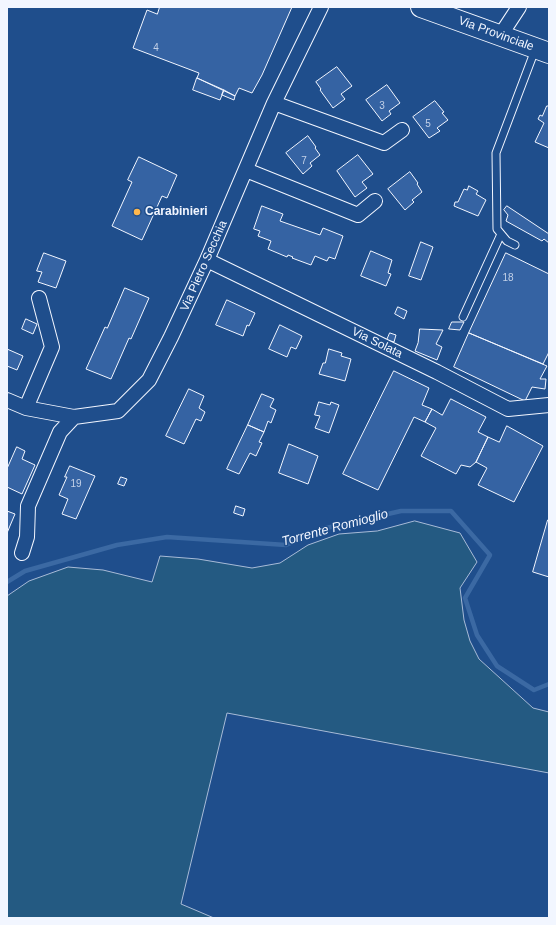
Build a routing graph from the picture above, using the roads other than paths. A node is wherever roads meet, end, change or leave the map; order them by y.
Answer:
1 (321, 7) edge
2 (421, 7) edge
3 (519, 7) edge
4 (500, 36) junction
5 (542, 51) edge
6 (274, 103) junction
7 (402, 130) dead end
8 (246, 170) junction
9 (375, 201) dead end
10 (502, 234) junction
11 (515, 246) dead end
12 (207, 260) junction
13 (39, 298) dead end
14 (463, 316) dead end
15 (7, 400) edge
16 (549, 405) edge
17 (26, 408) junction
18 (74, 417) junction
19 (22, 553) dead end

1 - 6 street, Via Pietro Secchia
2 - 4 street, Via Provinciale
3 - 4 street
4 - 5 street, Via Provinciale
5 - 10 lane
6 - 7 street
6 - 8 street, Via Pietro Secchia
8 - 9 street
8 - 12 street, Via Pietro Secchia
10 - 11 lane
10 - 14 lane
12 - 16 street, Via Solata
12 - 18 street, Via Pietro Secchia
13 - 17 street
15 - 17 street, Via Pietro Secchia
17 - 18 street, Via Pietro Secchia
18 - 19 street

